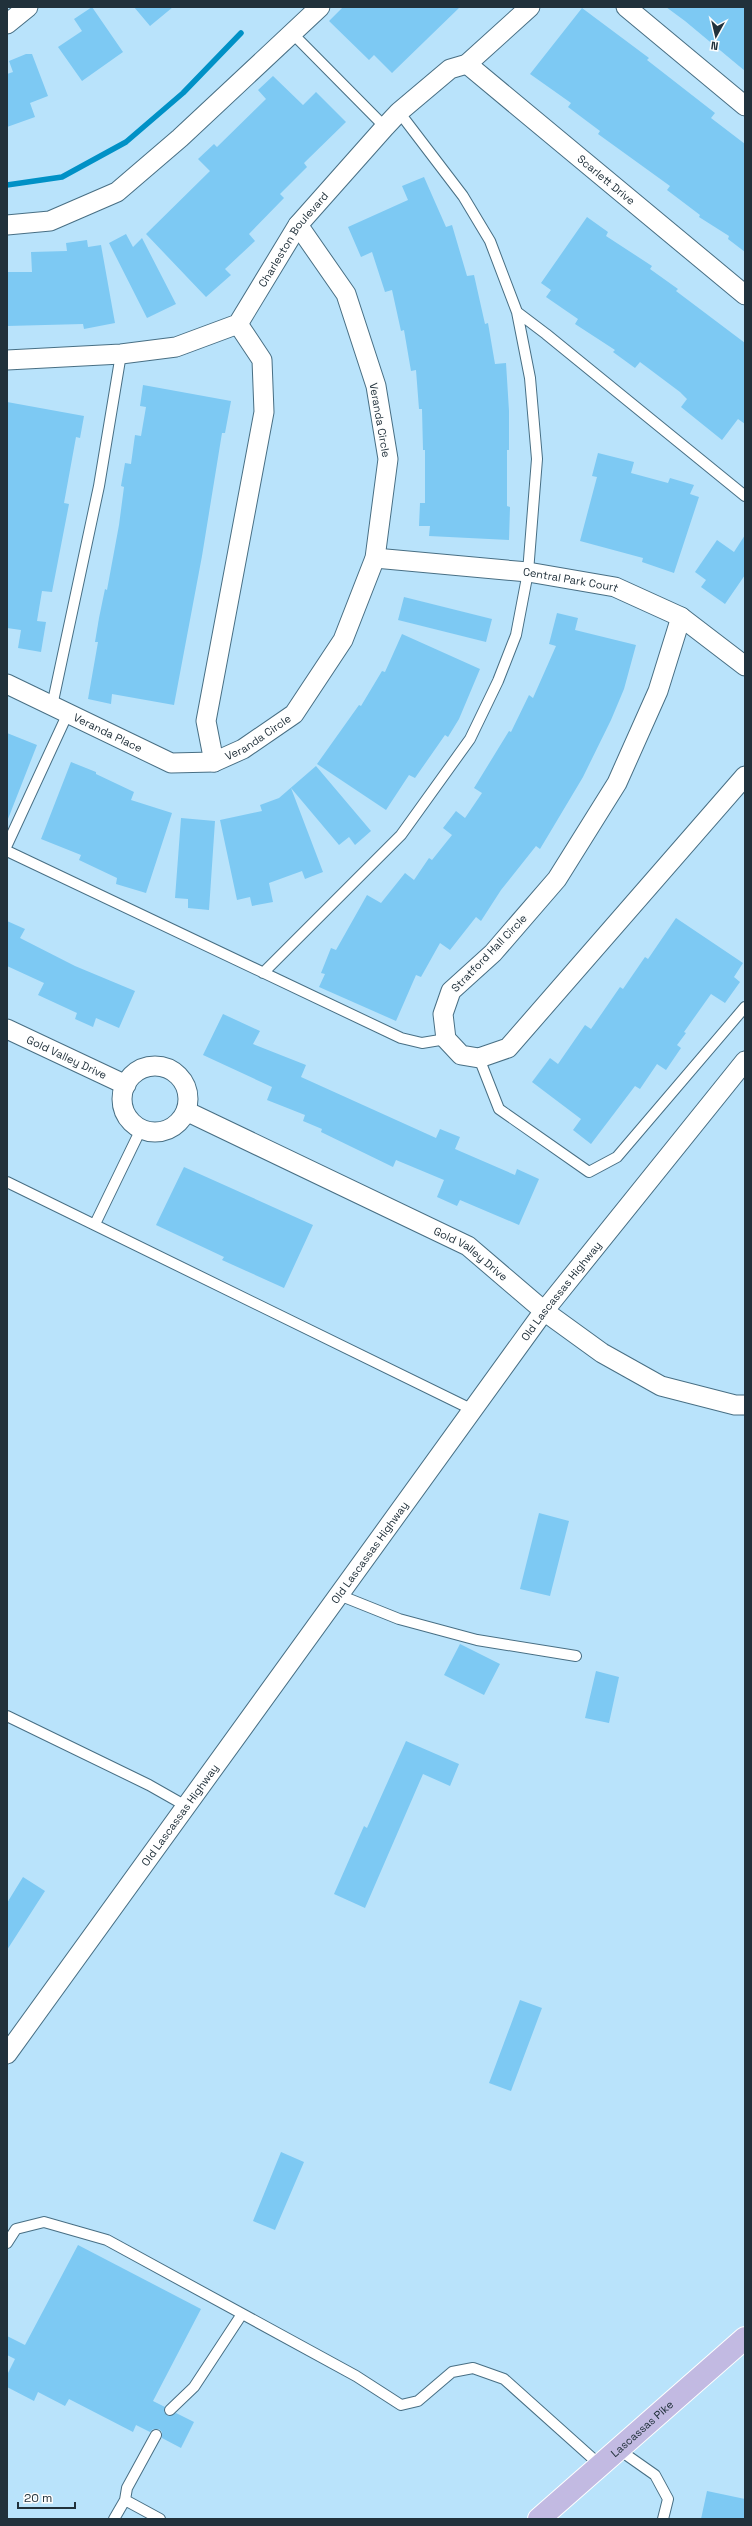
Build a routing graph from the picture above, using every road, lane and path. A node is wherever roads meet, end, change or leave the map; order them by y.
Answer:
1 (28, 7) edge
2 (320, 7) edge
3 (530, 7) edge
4 (626, 7) edge
5 (7, 24) edge
6 (292, 33) junction
7 (467, 64) junction
8 (745, 106) edge
9 (399, 112) junction
10 (385, 127) junction
11 (7, 225) edge
12 (298, 226) junction
13 (745, 295) edge
14 (517, 312) junction
15 (238, 324) junction
16 (121, 354) junction
17 (7, 360) edge
18 (745, 496) edge
19 (375, 558) junction
20 (528, 572) junction
21 (681, 618) junction
22 (745, 666) edge
23 (7, 684) edge
24 (60, 709) junction
25 (214, 762) junction
26 (745, 776) edge
27 (7, 845) edge
28 (7, 851) edge
29 (263, 973) junction
30 (745, 1007) edge
31 (7, 1029) edge
32 (446, 1039) junction
33 (479, 1058) junction
34 (745, 1061) edge
35 (126, 1085) junction
36 (186, 1111) junction
37 (141, 1129) junction
38 (7, 1182) edge
39 (95, 1224) junction
40 (544, 1311) junction
41 (745, 1405) edge
42 (473, 1410) junction
43 (339, 1595) junction
44 (576, 1656) dead end
45 (7, 1716) edge
46 (186, 1806) junction
47 (9, 2047) edge
48 (7, 2243) edge
49 (242, 2314) junction
50 (745, 2338) edge
51 (170, 2410) dead end
52 (156, 2435) dead end
53 (618, 2449) junction
54 (600, 2465) junction
55 (125, 2500) junction
56 (114, 2519) edge
57 (160, 2519) edge
58 (538, 2519) edge
59 (663, 2519) edge

1 - 5 street
2 - 6 street
3 - 7 street, Charleston Boulevard
4 - 8 street
6 - 10 lane
6 - 11 street
7 - 9 street, Charleston Boulevard
7 - 13 street, Scarlett Drive
9 - 10 street, Charleston Boulevard
9 - 14 lane
10 - 12 street, Charleston Boulevard
12 - 15 street, Charleston Boulevard
12 - 19 street, Veranda Circle
14 - 18 lane
14 - 20 lane
15 - 16 street
15 - 25 street, Veranda Circle
16 - 17 street
16 - 24 lane
19 - 20 street, Central Park Court
19 - 25 street, Veranda Circle
20 - 21 street, Central Park Court
20 - 29 lane
21 - 22 street, Central Park Court
21 - 32 street, Stratford Hall Circle
23 - 24 street, Veranda Place
24 - 25 street, Veranda Place
24 - 27 lane
26 - 33 street
28 - 29 lane
29 - 32 lane
30 - 33 lane
31 - 35 street, Gold Valley Drive
32 - 33 street
34 - 40 street, Old Lascassas Highway
35 - 36 street
35 - 37 street
36 - 37 street
36 - 40 street, Gold Valley Drive
37 - 39 lane
38 - 39 lane
39 - 42 lane
40 - 41 street, Gold Valley Drive
40 - 42 street, Old Lascassas Highway
42 - 43 street, Old Lascassas Highway
43 - 44 lane
43 - 46 street, Old Lascassas Highway
45 - 46 lane
46 - 47 street, Old Lascassas Highway
48 - 49 lane
49 - 51 lane
49 - 54 lane
50 - 53 main road, Lascassas Pike
52 - 55 lane
53 - 54 main road, Lascassas Pike
53 - 59 lane
54 - 58 main road, Lascassas Pike
55 - 56 lane
55 - 57 lane

